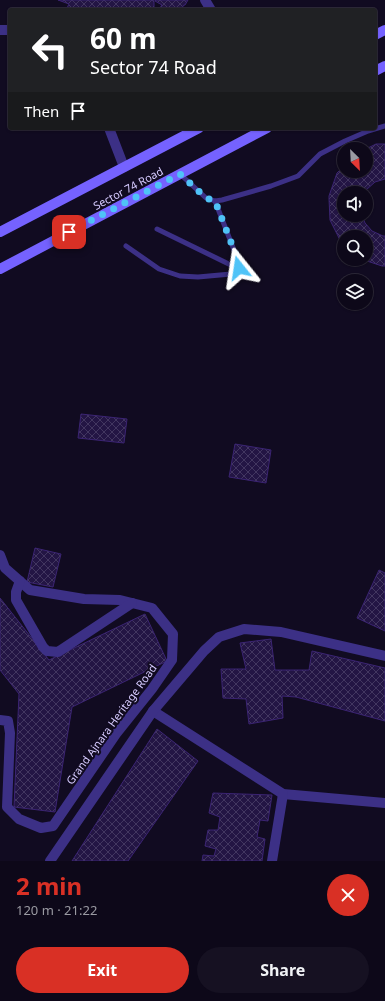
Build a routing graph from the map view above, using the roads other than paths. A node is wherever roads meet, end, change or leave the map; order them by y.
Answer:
1 (110, 130) edge
2 (195, 130) edge
3 (263, 130) edge
4 (371, 130) edge
5 (124, 167) junction
6 (180, 174) junction
7 (215, 201) junction
8 (157, 229) dead end
9 (0, 232) edge
10 (126, 246) dead end
11 (0, 268) edge
12 (239, 268) junction
13 (0, 555) edge
14 (20, 581) junction
15 (132, 603) junction
16 (385, 656) edge
17 (153, 711) junction
18 (0, 720) edge
19 (282, 794) junction
20 (385, 803) edge
21 (50, 861) edge
22 (272, 861) edge

1 - 5 street
2 - 5 street, Sector 74 Road
3 - 6 street, Sector 74 Road
4 - 7 lane
5 - 9 street, Sector 74 Road
6 - 7 lane
6 - 11 street, Sector 74 Road
7 - 12 lane
8 - 12 lane
10 - 12 lane
13 - 14 street, Grand Ajnara Heritage Road
14 - 15 street, Grand Ajnara Heritage Road
14 - 15 street
15 - 18 street, Grand Ajnara Heritage Road
16 - 17 street
17 - 19 street
17 - 21 street
19 - 20 street
19 - 22 street

